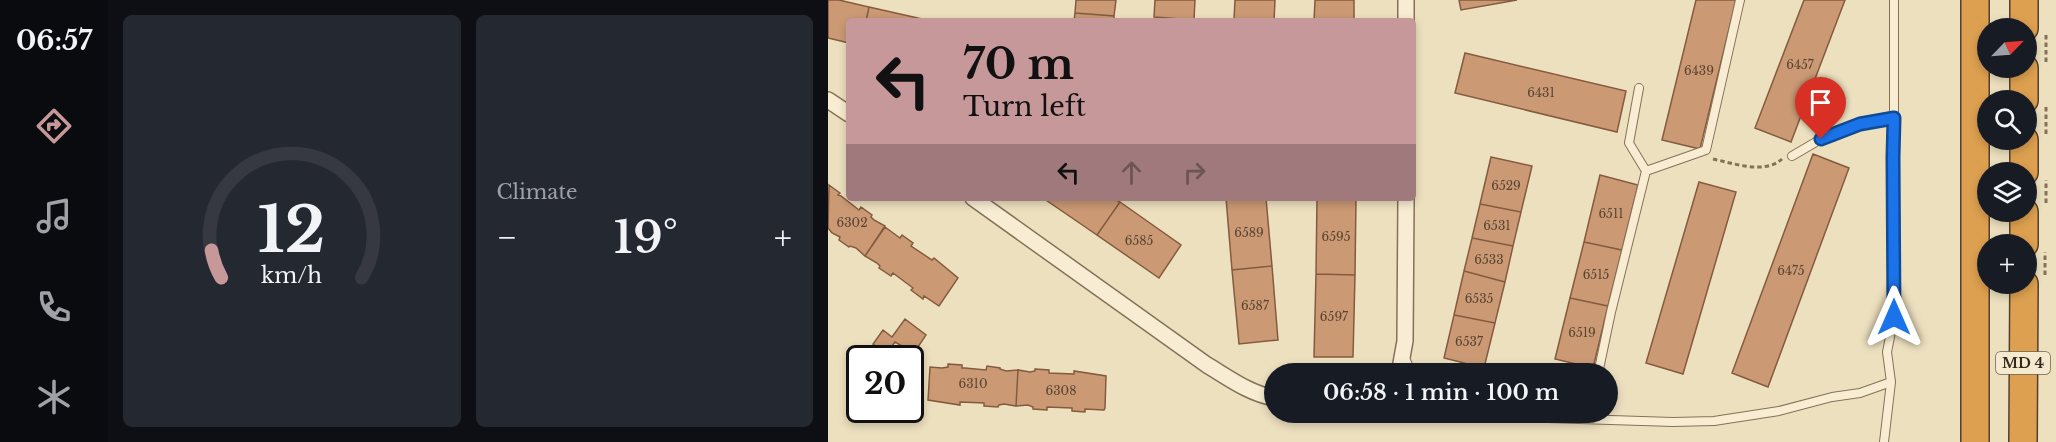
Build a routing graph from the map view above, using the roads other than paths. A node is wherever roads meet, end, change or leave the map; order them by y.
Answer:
1 (1406, 0) edge
2 (1740, 0) edge
3 (1894, 0) edge
4 (1976, 0) edge
5 (2024, 0) edge
6 (1406, 18) edge
7 (2024, 18) edge
8 (1639, 88) dead end
9 (828, 100) edge
10 (846, 112) edge
11 (1894, 118) junction
12 (1792, 156) dead end
13 (1646, 171) junction
14 (977, 201) edge
15 (1406, 201) edge
16 (2024, 294) edge
17 (1404, 348) junction
18 (1401, 363) edge
19 (1409, 363) edge
20 (1600, 363) edge
21 (1891, 382) junction
22 (1264, 396) edge
23 (1618, 418) edge
24 (1884, 442) edge
25 (1975, 442) edge
26 (2023, 442) edge

1 - 6 street
2 - 13 lane
3 - 11 lane
4 - 25 highway, MD 4
5 - 7 highway
8 - 13 lane
9 - 10 street
11 - 12 lane
11 - 21 lane
13 - 20 lane
14 - 22 street
15 - 17 street
16 - 26 highway, MD 4
17 - 18 street
17 - 19 lane
21 - 23 lane
21 - 24 lane

